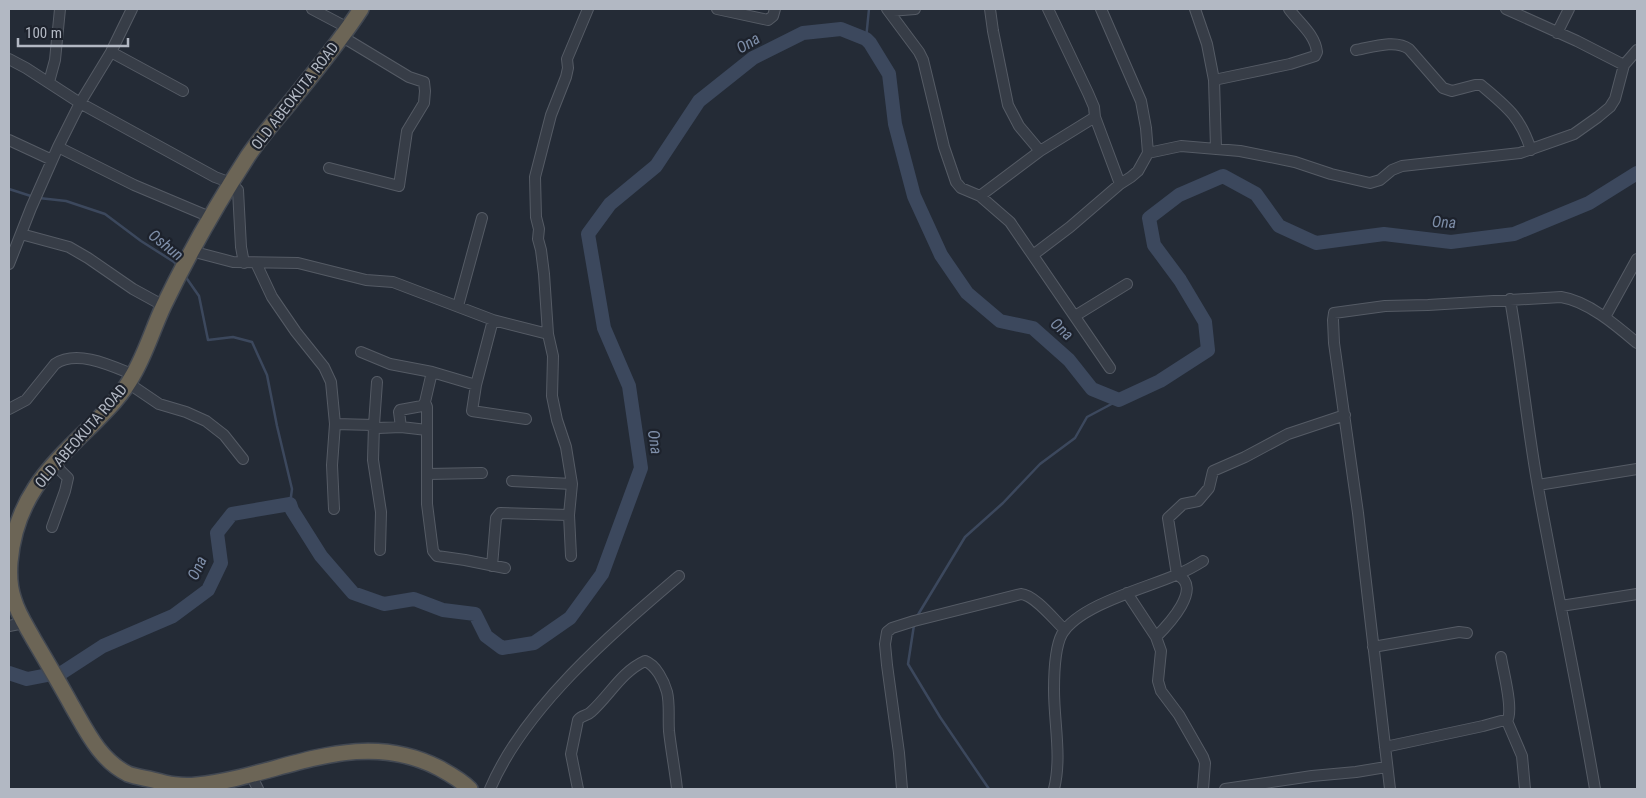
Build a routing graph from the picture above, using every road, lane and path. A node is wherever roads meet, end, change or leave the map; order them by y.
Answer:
1 (60, 9) edge
2 (132, 9) edge
3 (312, 9) edge
4 (361, 9) edge
5 (588, 9) edge
6 (717, 9) edge
7 (775, 9) edge
8 (915, 9) edge
9 (990, 9) edge
10 (1048, 9) edge
11 (1101, 9) edge
12 (1196, 9) edge
13 (1289, 9) edge
14 (1506, 9) edge
15 (1569, 9) edge
16 (889, 10) edge
17 (344, 32) junction
18 (1557, 33) junction
19 (1356, 50) dead end
20 (1637, 50) edge
21 (111, 52) junction
22 (9, 59) edge
23 (1624, 66) junction
24 (1214, 80) junction
25 (49, 82) junction
26 (183, 91) dead end
27 (80, 103) junction
28 (1095, 117) junction
29 (9, 140) edge
30 (58, 147) junction
31 (1216, 148) junction
32 (1531, 150) junction
33 (1040, 151) junction
34 (1148, 154) junction
35 (52, 160) junction
36 (329, 168) dead end
37 (231, 184) junction
38 (1120, 184) junction
39 (980, 196) junction
40 (210, 217) junction
41 (482, 218) dead end
42 (21, 234) junction
43 (191, 251) junction
44 (1033, 255) junction
45 (1637, 259) edge
46 (244, 263) junction
47 (256, 263) junction
48 (9, 264) edge
49 (1127, 284) dead end
50 (1510, 299) junction
51 (164, 306) junction
52 (458, 306) junction
53 (1075, 316) junction
54 (1605, 317) junction
55 (493, 320) junction
56 (548, 334) junction
57 (1637, 343) edge
58 (361, 352) dead end
59 (1110, 368) dead end
60 (432, 372) junction
61 (131, 379) junction
62 (377, 382) dead end
63 (476, 385) junction
64 (425, 402) junction
65 (9, 409) edge
66 (1344, 416) junction
67 (526, 419) dead end
68 (335, 424) junction
69 (374, 425) junction
70 (401, 427) junction
71 (427, 430) junction
72 (244, 458) dead end
73 (53, 463) junction
74 (1637, 471) edge
75 (482, 473) dead end
76 (427, 474) junction
77 (512, 481) dead end
78 (572, 484) junction
79 (1538, 485) junction
80 (334, 508) dead end
81 (569, 515) junction
82 (52, 527) dead end
83 (11, 542) edge
84 (380, 550) dead end
85 (571, 556) dead end
86 (1203, 561) dead end
87 (492, 566) junction
88 (504, 568) dead end
89 (1177, 575) junction
90 (679, 576) dead end
91 (1127, 593) junction
92 (1637, 594) edge
93 (1561, 606) junction
94 (9, 626) edge
95 (27, 628) junction
96 (1065, 630) junction
97 (1467, 633) dead end
98 (1156, 637) junction
99 (1373, 647) junction
100 (1501, 657) dead end
101 (1508, 721) junction
102 (1385, 747) junction
103 (1386, 767) junction
104 (251, 775) junction
105 (258, 789) edge
106 (470, 789) edge
107 (490, 789) edge
108 (578, 789) edge
109 (677, 789) edge
110 (902, 789) edge
111 (1054, 789) edge
112 (1203, 789) edge
113 (1224, 789) edge
114 (1390, 789) edge
115 (1525, 789) edge
116 (1595, 789) edge

1 - 25 street
2 - 21 street
3 - 17 street
4 - 17 highway, OLD ABEOKUTA ROAD
5 - 56 street
6 - 7 street
8 - 16 street
9 - 33 street
10 - 28 street
11 - 34 street
12 - 24 street
13 - 24 street
14 - 18 street
15 - 18 street
16 - 39 street
17 - 36 street
17 - 37 highway, OLD ABEOKUTA ROAD
18 - 23 street
19 - 32 street
20 - 23 street
21 - 26 street
21 - 27 street
22 - 25 street
23 - 32 street
24 - 31 street
25 - 27 street
27 - 30 street
27 - 37 street
28 - 33 street
28 - 38 street
29 - 35 street
30 - 35 street
30 - 40 street
31 - 32 street
31 - 34 street
33 - 39 street
34 - 38 street
35 - 42 street
37 - 40 highway, OLD ABEOKUTA ROAD
37 - 46 street
38 - 44 street
39 - 44 street
40 - 43 highway, OLD ABEOKUTA ROAD
41 - 52 street
42 - 48 street
42 - 51 street
43 - 46 street
43 - 51 highway, OLD ABEOKUTA ROAD
44 - 53 street
45 - 54 street
46 - 47 street
47 - 52 street
47 - 68 street
49 - 53 street
50 - 54 street
50 - 66 street
50 - 79 street
51 - 61 highway, OLD ABEOKUTA ROAD
52 - 55 street
53 - 59 street
54 - 57 street
55 - 56 street
55 - 63 street
56 - 78 street
58 - 60 street
60 - 63 street
60 - 64 street
61 - 65 street
61 - 72 street
61 - 73 highway, OLD ABEOKUTA ROAD
62 - 69 street
63 - 67 street
64 - 70 street
64 - 71 street
66 - 89 street
66 - 99 street
68 - 69 street
68 - 80 street
69 - 70 street
69 - 84 street
70 - 71 street
71 - 76 street
73 - 82 street
73 - 83 highway, OLD ABEOKUTA ROAD
74 - 79 street
75 - 76 street
76 - 87 street
77 - 78 street
78 - 81 street
79 - 93 street
81 - 85 street
81 - 87 street
83 - 95 highway, OLD ABEOKUTA ROAD
86 - 89 street
87 - 88 street
89 - 91 street
89 - 98 street
90 - 107 street
91 - 96 street
91 - 98 street
92 - 93 street
93 - 116 street
94 - 95 street
95 - 104 highway, OLD ABEOKUTA ROAD
96 - 110 street
96 - 111 street
97 - 99 street
98 - 112 street
99 - 102 street
100 - 101 street
101 - 102 street
101 - 115 street
102 - 103 street
103 - 113 street
103 - 114 street
104 - 105 street
104 - 106 highway, OLD ABEOKUTA ROAD
108 - 109 street

